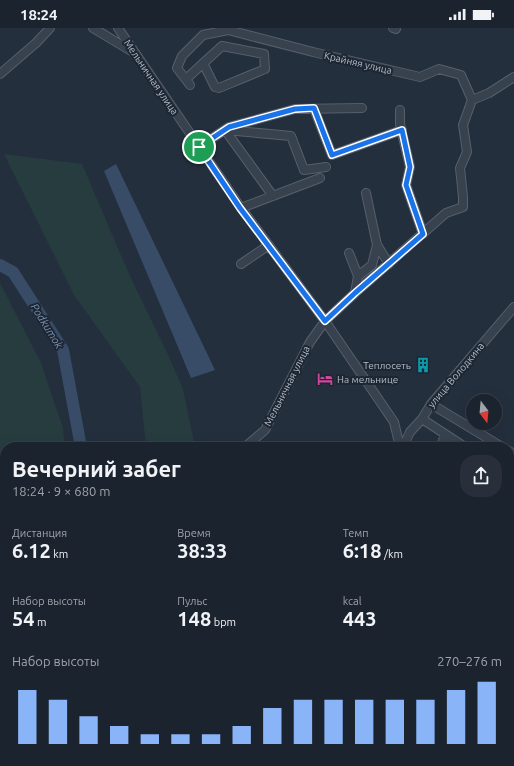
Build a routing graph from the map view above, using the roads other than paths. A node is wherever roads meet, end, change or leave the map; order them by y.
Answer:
1 (50, 28) edge
2 (93, 28) edge
3 (118, 28) edge
4 (229, 29) edge
5 (136, 54) junction
6 (203, 63) junction
7 (0, 74) edge
8 (514, 78) edge
9 (472, 100) junction
10 (314, 108) junction
11 (362, 108) dead end
12 (400, 110) dead end
13 (225, 130) junction
14 (402, 130) junction
15 (199, 147) junction
16 (326, 167) dead end
17 (320, 178) dead end
18 (366, 193) dead end
19 (273, 196) junction
20 (240, 208) junction
21 (423, 234) junction
22 (269, 245) junction
23 (378, 245) junction
24 (349, 253) dead end
25 (373, 261) junction
26 (388, 261) junction
27 (241, 264) dead end
28 (358, 276) junction
29 (355, 293) junction
30 (514, 307) edge
31 (325, 321) junction
32 (431, 404) junction
33 (422, 418) junction
34 (445, 434) junction
35 (251, 442) edge
36 (400, 442) edge
37 (405, 442) edge
38 (443, 442) edge
39 (457, 442) edge
40 (494, 442) edge

1 - 7 street
2 - 5 street
3 - 5 street, Мельничная улица
4 - 6 street
4 - 9 street, Крайняя улица
5 - 15 street, Мельничная улица
6 - 6 street
8 - 9 street
9 - 21 street, Мельничная улица
10 - 11 street
10 - 13 street
10 - 14 street
12 - 14 street
13 - 15 street
13 - 16 street
13 - 19 street
14 - 21 street
15 - 20 street, Мельничная улица
17 - 19 street
18 - 23 street
19 - 20 street
20 - 22 street, Мельничная улица
21 - 26 street, Мельничная улица
22 - 27 street
22 - 31 street, Мельничная улица
23 - 25 street
23 - 26 street
24 - 28 street
25 - 26 street
25 - 28 street
26 - 29 street, Мельничная улица
28 - 29 street
29 - 31 street, Мельничная улица
30 - 32 street, улица Володкина
31 - 35 street, Мельничная улица
31 - 36 street, Мельничная улица
32 - 33 street, улица Володкина
32 - 40 street
33 - 34 street
33 - 37 street, улица Володкина
34 - 38 street
34 - 39 street

